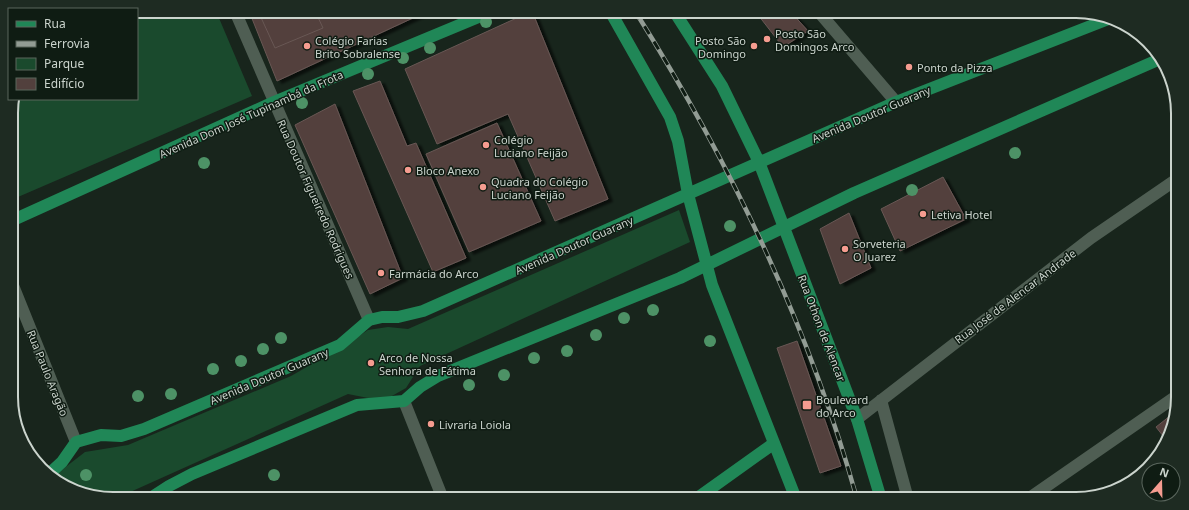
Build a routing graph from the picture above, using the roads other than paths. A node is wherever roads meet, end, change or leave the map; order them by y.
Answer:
1 (238, 18) edge
2 (476, 18) edge
3 (614, 18) edge
4 (678, 18) edge
5 (824, 18) edge
6 (1102, 22) edge
7 (1155, 61) edge
8 (274, 102) junction
9 (896, 102) junction
10 (759, 162) junction
11 (1171, 183) edge
12 (688, 194) junction
13 (18, 218) edge
14 (784, 226) junction
15 (707, 265) junction
16 (18, 298) edge
17 (369, 320) junction
18 (881, 400) junction
19 (1171, 400) edge
20 (404, 401) junction
21 (857, 419) junction
22 (76, 442) junction
23 (774, 444) junction
24 (53, 470) edge
25 (160, 492) edge
26 (440, 492) edge
27 (706, 492) edge
28 (793, 492) edge
29 (879, 492) edge
30 (906, 492) edge
31 (1038, 492) edge

1 - 8 street, Rua Doutor Figueiredo Rodrigues
2 - 8 main road, Avenida Dom José Tupinambá da Frota
3 - 12 main road
4 - 10 main road, Rua Othon de Alencar
5 - 9 street
6 - 9 main road, Avenida Doutor Guarany
7 - 14 main road
8 - 13 main road, Avenida Dom José Tupinambá da Frota
8 - 17 street, Rua Doutor Figueiredo Rodrigues
9 - 10 main road, Avenida Doutor Guarany
10 - 12 main road, Avenida Doutor Guarany
10 - 14 main road, Rua Othon de Alencar
11 - 18 street, Rua José de Alencar Andrade
12 - 15 main road
12 - 17 main road, Avenida Doutor Guarany
14 - 15 main road
14 - 21 main road, Rua Othon de Alencar
15 - 20 main road
15 - 23 main road
16 - 22 street, Rua Paulo Aragão
17 - 22 main road, Avenida Doutor Guarany
18 - 21 street, Rua José de Alencar Andrade
18 - 30 street
19 - 31 street
20 - 25 main road
20 - 26 street
21 - 29 main road, Rua Othon de Alencar
22 - 24 main road
23 - 27 main road
23 - 28 main road

